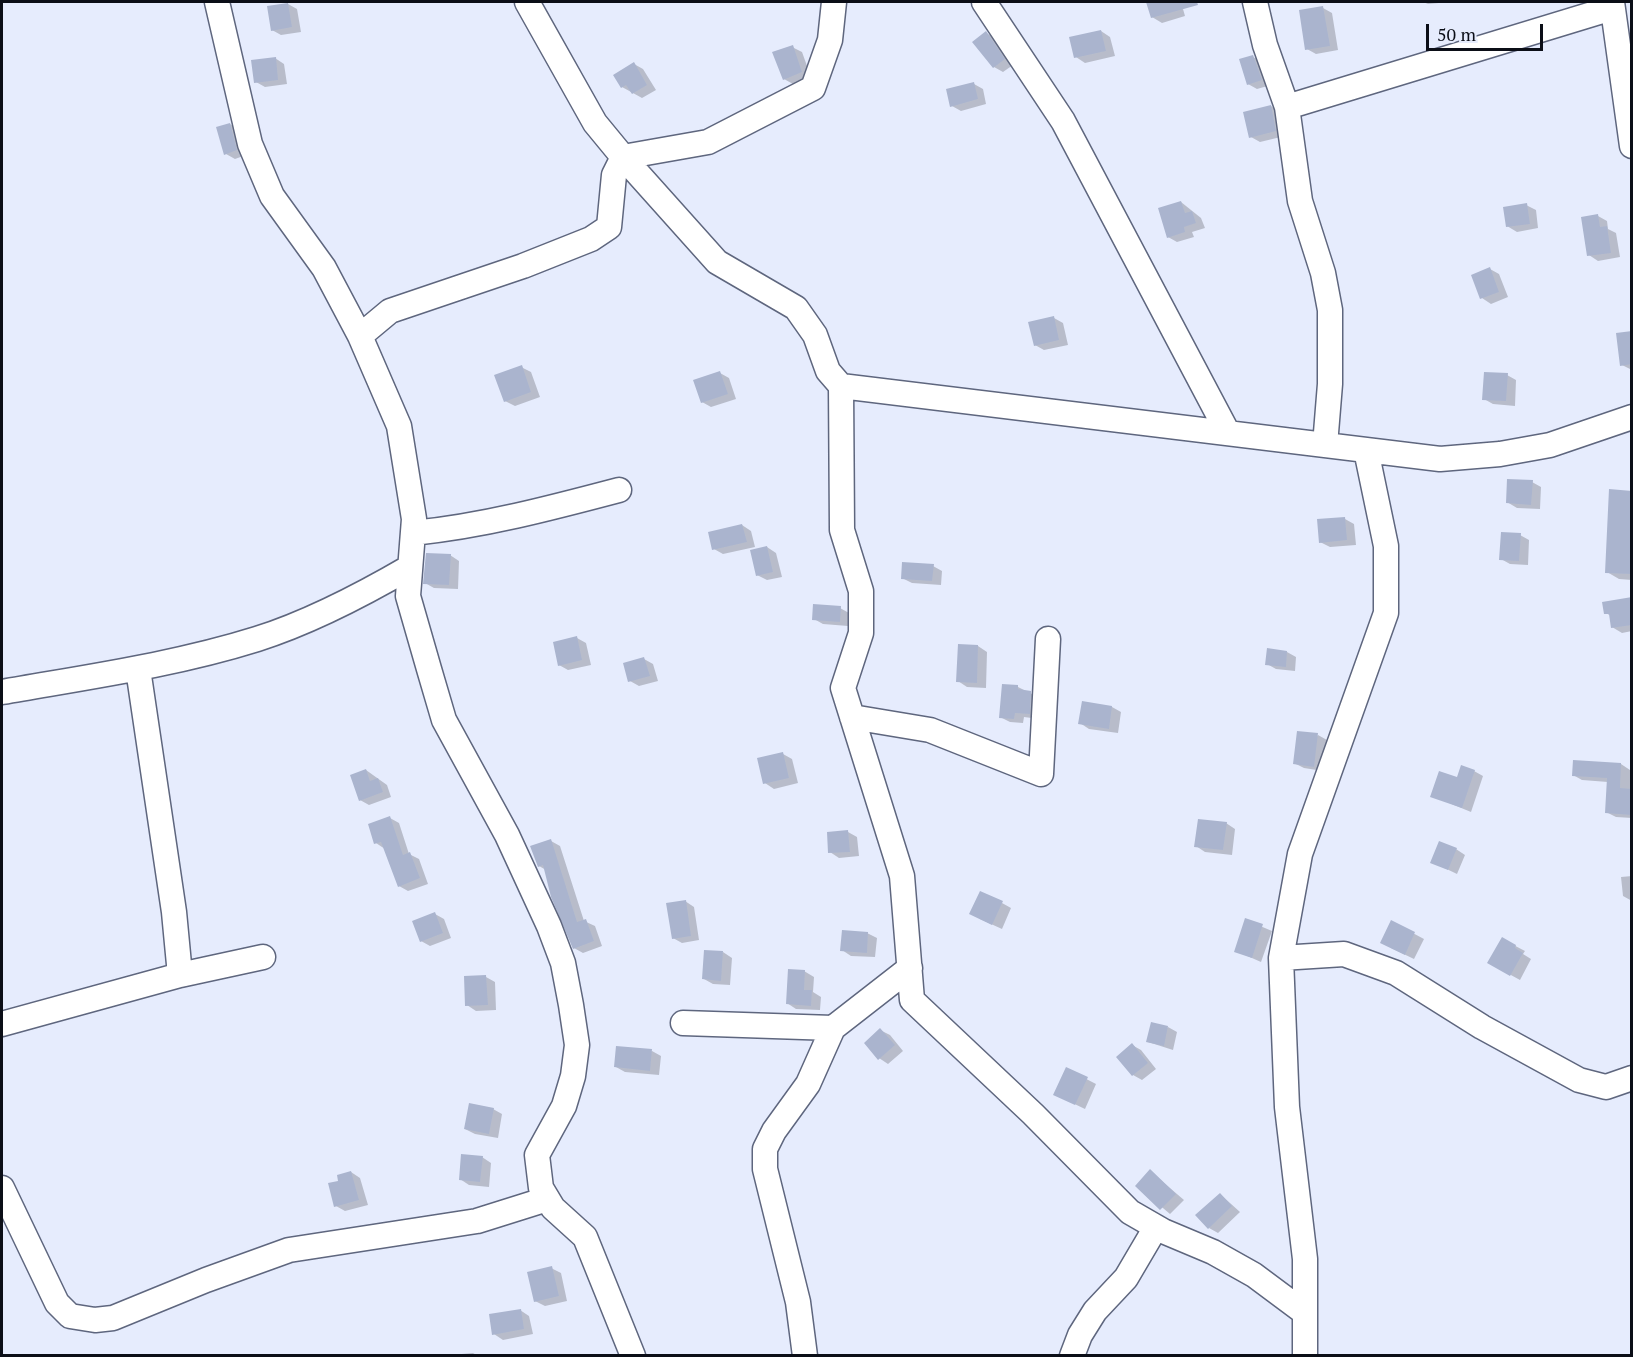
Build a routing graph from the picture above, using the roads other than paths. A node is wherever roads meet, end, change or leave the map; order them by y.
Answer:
1 (217, 2) edge
2 (527, 2) edge
3 (834, 2) edge
4 (984, 2) edge
5 (1255, 2) edge
6 (1612, 5) edge
7 (1287, 107) junction
8 (1632, 146) edge
9 (623, 157) junction
10 (360, 336) junction
11 (841, 386) junction
12 (1632, 417) edge
13 (1227, 433) junction
14 (1325, 445) junction
15 (1366, 450) junction
16 (619, 490) dead end
17 (412, 533) junction
18 (410, 567) junction
19 (1048, 639) dead end
20 (138, 669) junction
21 (2, 692) edge
22 (852, 717) junction
23 (263, 957) dead end
24 (1281, 958) junction
25 (910, 968) junction
26 (180, 975) junction
27 (683, 1023) dead end
28 (2, 1024) edge
29 (833, 1028) junction
30 (1632, 1078) edge
31 (2, 1188) edge
32 (547, 1199) junction
33 (1156, 1227) junction
34 (1305, 1313) junction
35 (633, 1356) edge
36 (805, 1356) edge
37 (1072, 1356) edge
38 (1305, 1356) edge

1 - 10 street
2 - 9 street
3 - 9 street
4 - 13 street
5 - 7 street
6 - 7 street
6 - 8 street
7 - 14 street
9 - 10 street
9 - 11 street
10 - 17 street
11 - 13 street
11 - 22 street
12 - 15 street
13 - 14 street
14 - 15 street
15 - 24 street
16 - 17 street
17 - 18 street
18 - 20 street
18 - 32 street
19 - 22 street
20 - 21 street
20 - 26 street
22 - 25 street
23 - 26 street
24 - 30 street
24 - 34 street
25 - 29 street
25 - 33 street
26 - 28 street
27 - 29 street
29 - 36 street
31 - 32 street
32 - 35 street
33 - 34 street
33 - 37 street
34 - 38 street

